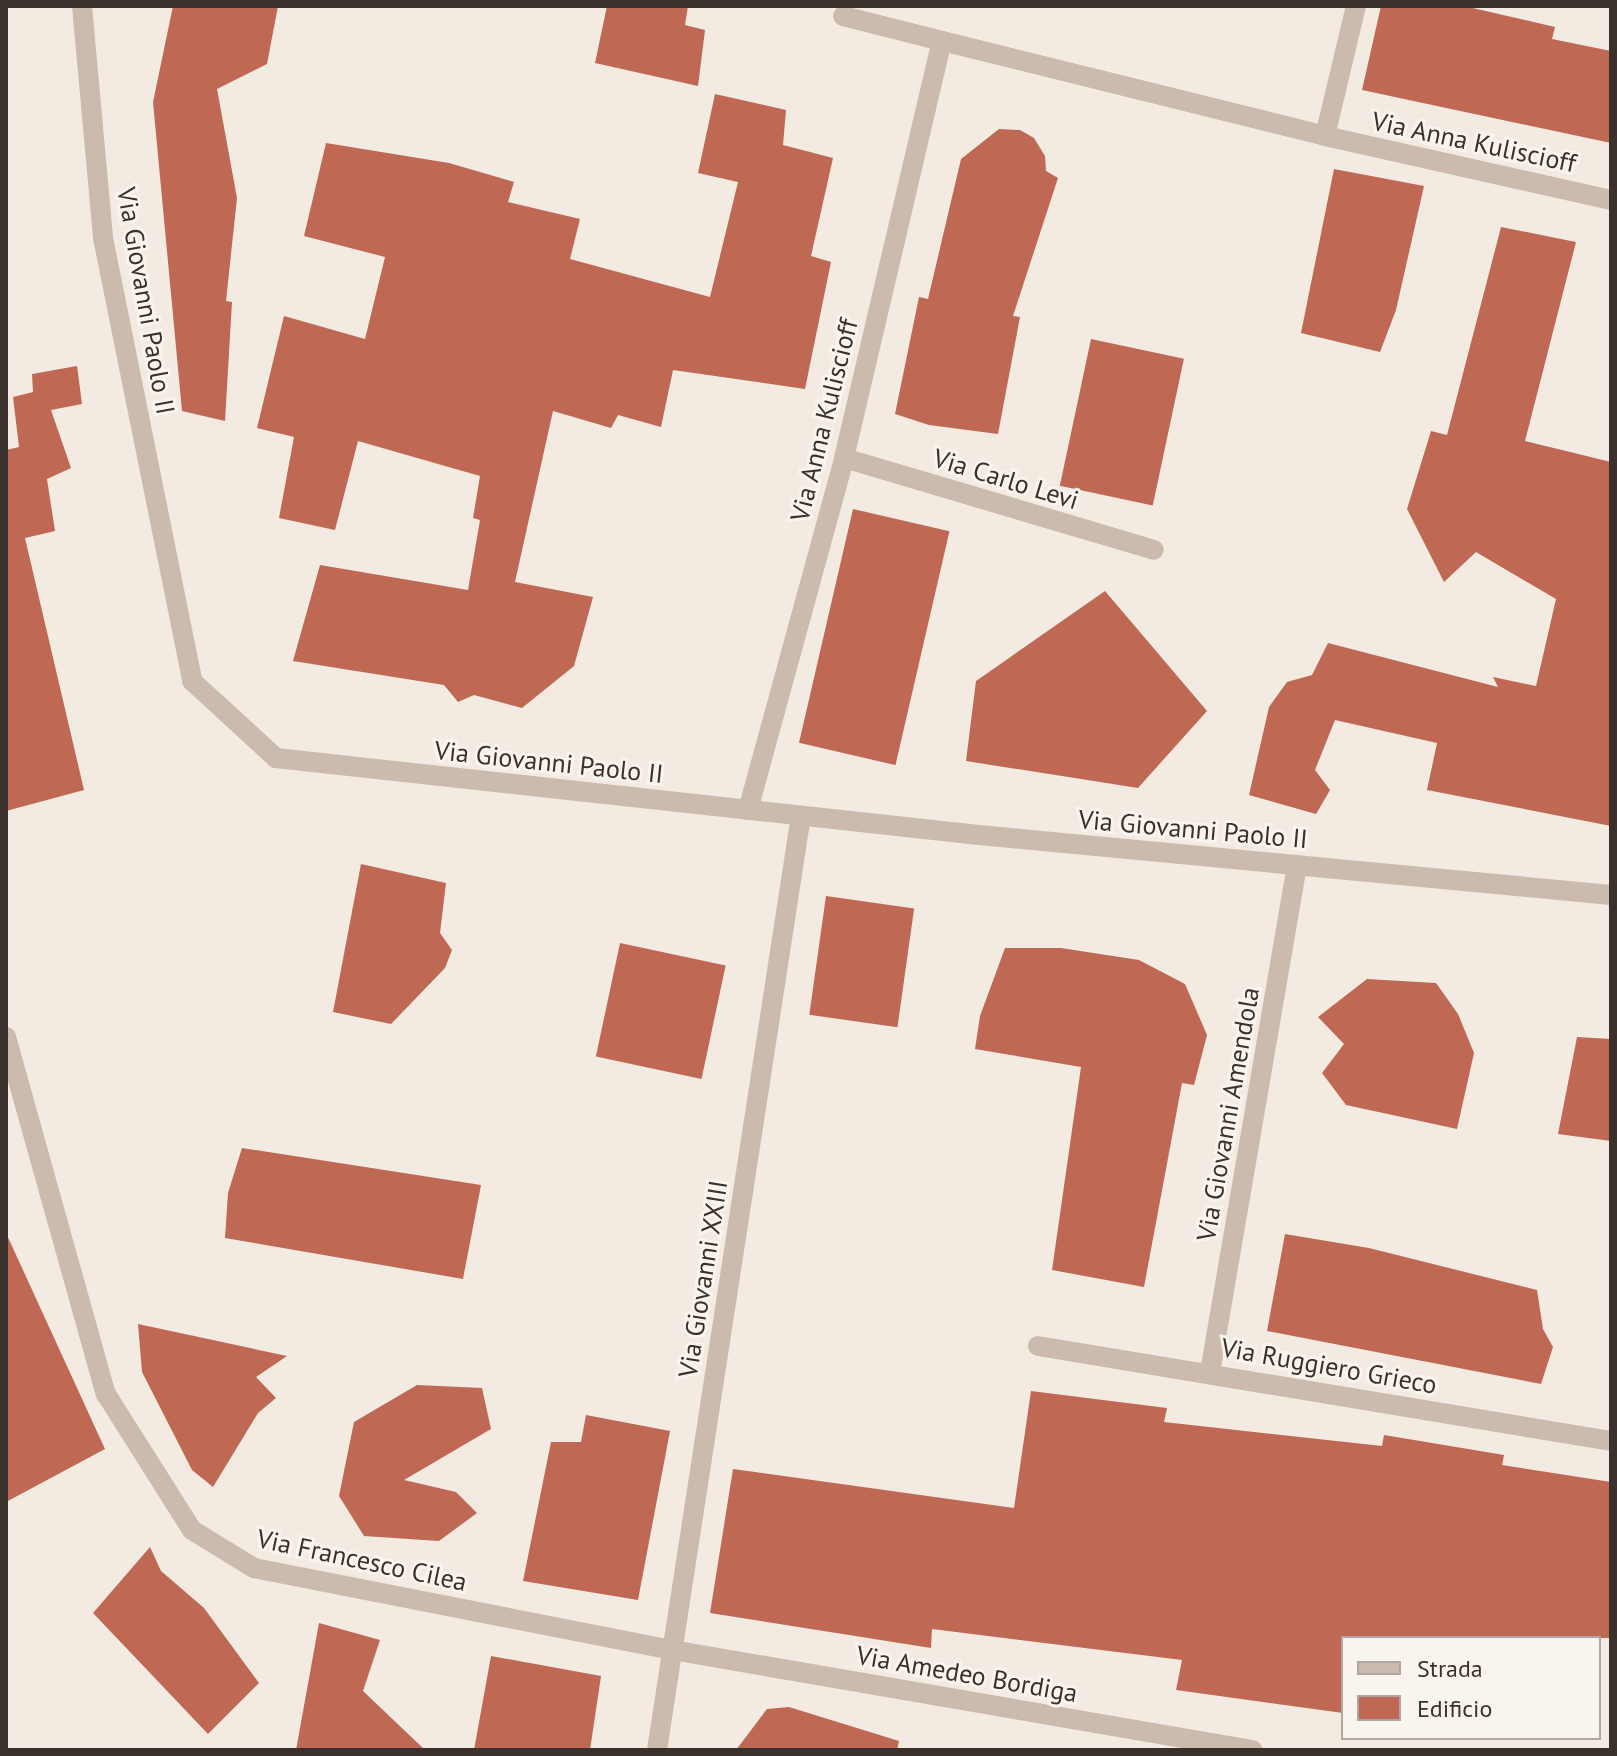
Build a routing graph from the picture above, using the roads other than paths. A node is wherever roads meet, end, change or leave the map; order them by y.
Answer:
1 (82, 6) edge
2 (1356, 6) edge
3 (843, 16) dead end
4 (942, 41) junction
5 (1325, 136) junction
6 (1611, 200) edge
7 (844, 458) junction
8 (1154, 550) dead end
9 (748, 810) junction
10 (801, 816) junction
11 (1297, 865) junction
12 (1611, 895) edge
13 (6, 1037) edge
14 (1038, 1346) dead end
15 (1210, 1372) junction
16 (1611, 1441) edge
17 (672, 1650) junction
18 (657, 1750) edge
19 (1252, 1750) edge

1 - 9 street, Via Giovanni Paolo II
2 - 5 street
3 - 4 street, Via Anna Kuliscioff
4 - 5 street, Via Anna Kuliscioff
4 - 7 street, Via Anna Kuliscioff
5 - 6 street, Via Anna Kuliscioff
7 - 8 street, Via Carlo Levi
7 - 9 street, Via Anna Kuliscioff
9 - 10 street, Via Giovanni Paolo II
10 - 11 street, Via Giovanni Paolo II
10 - 17 street, Via Giovanni XXIII
11 - 12 street, Via Giovanni Paolo II
11 - 15 street, Via Giovanni Amendola
13 - 17 street, Via Francesco Cilea
14 - 15 street, Via Ruggiero Grieco
15 - 16 street, Via Ruggiero Grieco
17 - 18 street, Via Giovanni XXIII
17 - 19 street, Via Amedeo Bordiga

